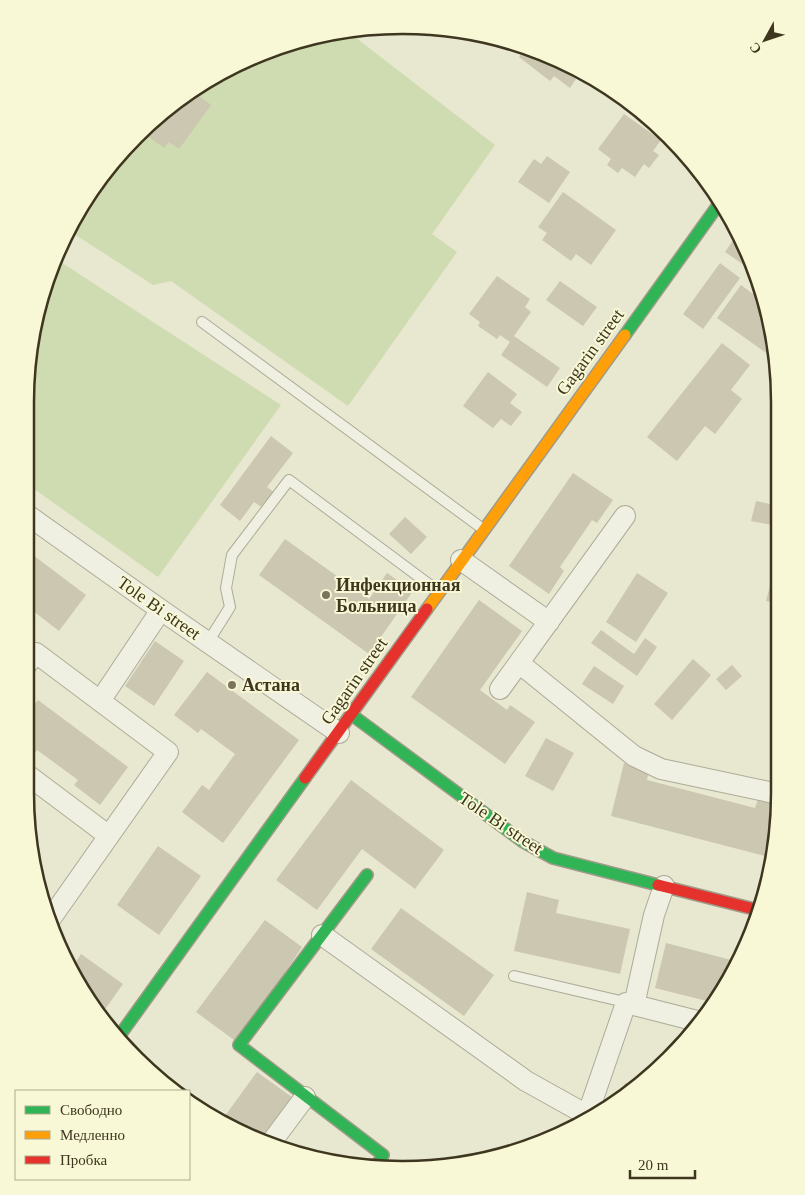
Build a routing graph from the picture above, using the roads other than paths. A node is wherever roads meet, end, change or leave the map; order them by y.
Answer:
1 (715, 207) edge
2 (202, 322) dead end
3 (625, 516) dead end
4 (34, 520) edge
5 (483, 529) junction
6 (462, 560) junction
7 (439, 591) junction
8 (161, 610) junction
9 (549, 622) junction
10 (208, 642) junction
11 (34, 655) edge
12 (519, 664) junction
13 (500, 689) dead end
14 (100, 701) junction
15 (352, 715) junction
16 (339, 733) junction
17 (34, 780) edge
18 (771, 792) edge
19 (110, 836) junction
20 (367, 875) dead end
21 (664, 886) junction
22 (753, 909) edge
23 (54, 914) edge
24 (322, 935) junction
25 (514, 976) dead end
26 (630, 1004) junction
27 (693, 1020) edge
28 (122, 1032) edge
29 (305, 1097) junction
30 (589, 1111) edge
31 (581, 1115) edge
32 (274, 1138) edge
33 (380, 1160) edge

1 - 5 street, Gagarin street
2 - 5 lane
3 - 9 street
4 - 8 street, Tole Bi street
5 - 6 street, Gagarin street
6 - 7 street, Gagarin street
6 - 9 street
7 - 10 lane
7 - 15 street, Gagarin street
8 - 10 street, Tole Bi street
8 - 14 street
9 - 12 street
10 - 16 street, Tole Bi street
11 - 14 street
12 - 13 street
12 - 18 street
14 - 19 street
15 - 16 street, Gagarin street
15 - 21 street, Tole Bi street
16 - 28 street, Gagarin street
17 - 19 street
19 - 23 street
20 - 24 street
21 - 22 street, Tole Bi street
21 - 26 street
24 - 29 street
24 - 31 street
25 - 26 lane
26 - 27 street
26 - 30 street
29 - 32 street
29 - 33 street

